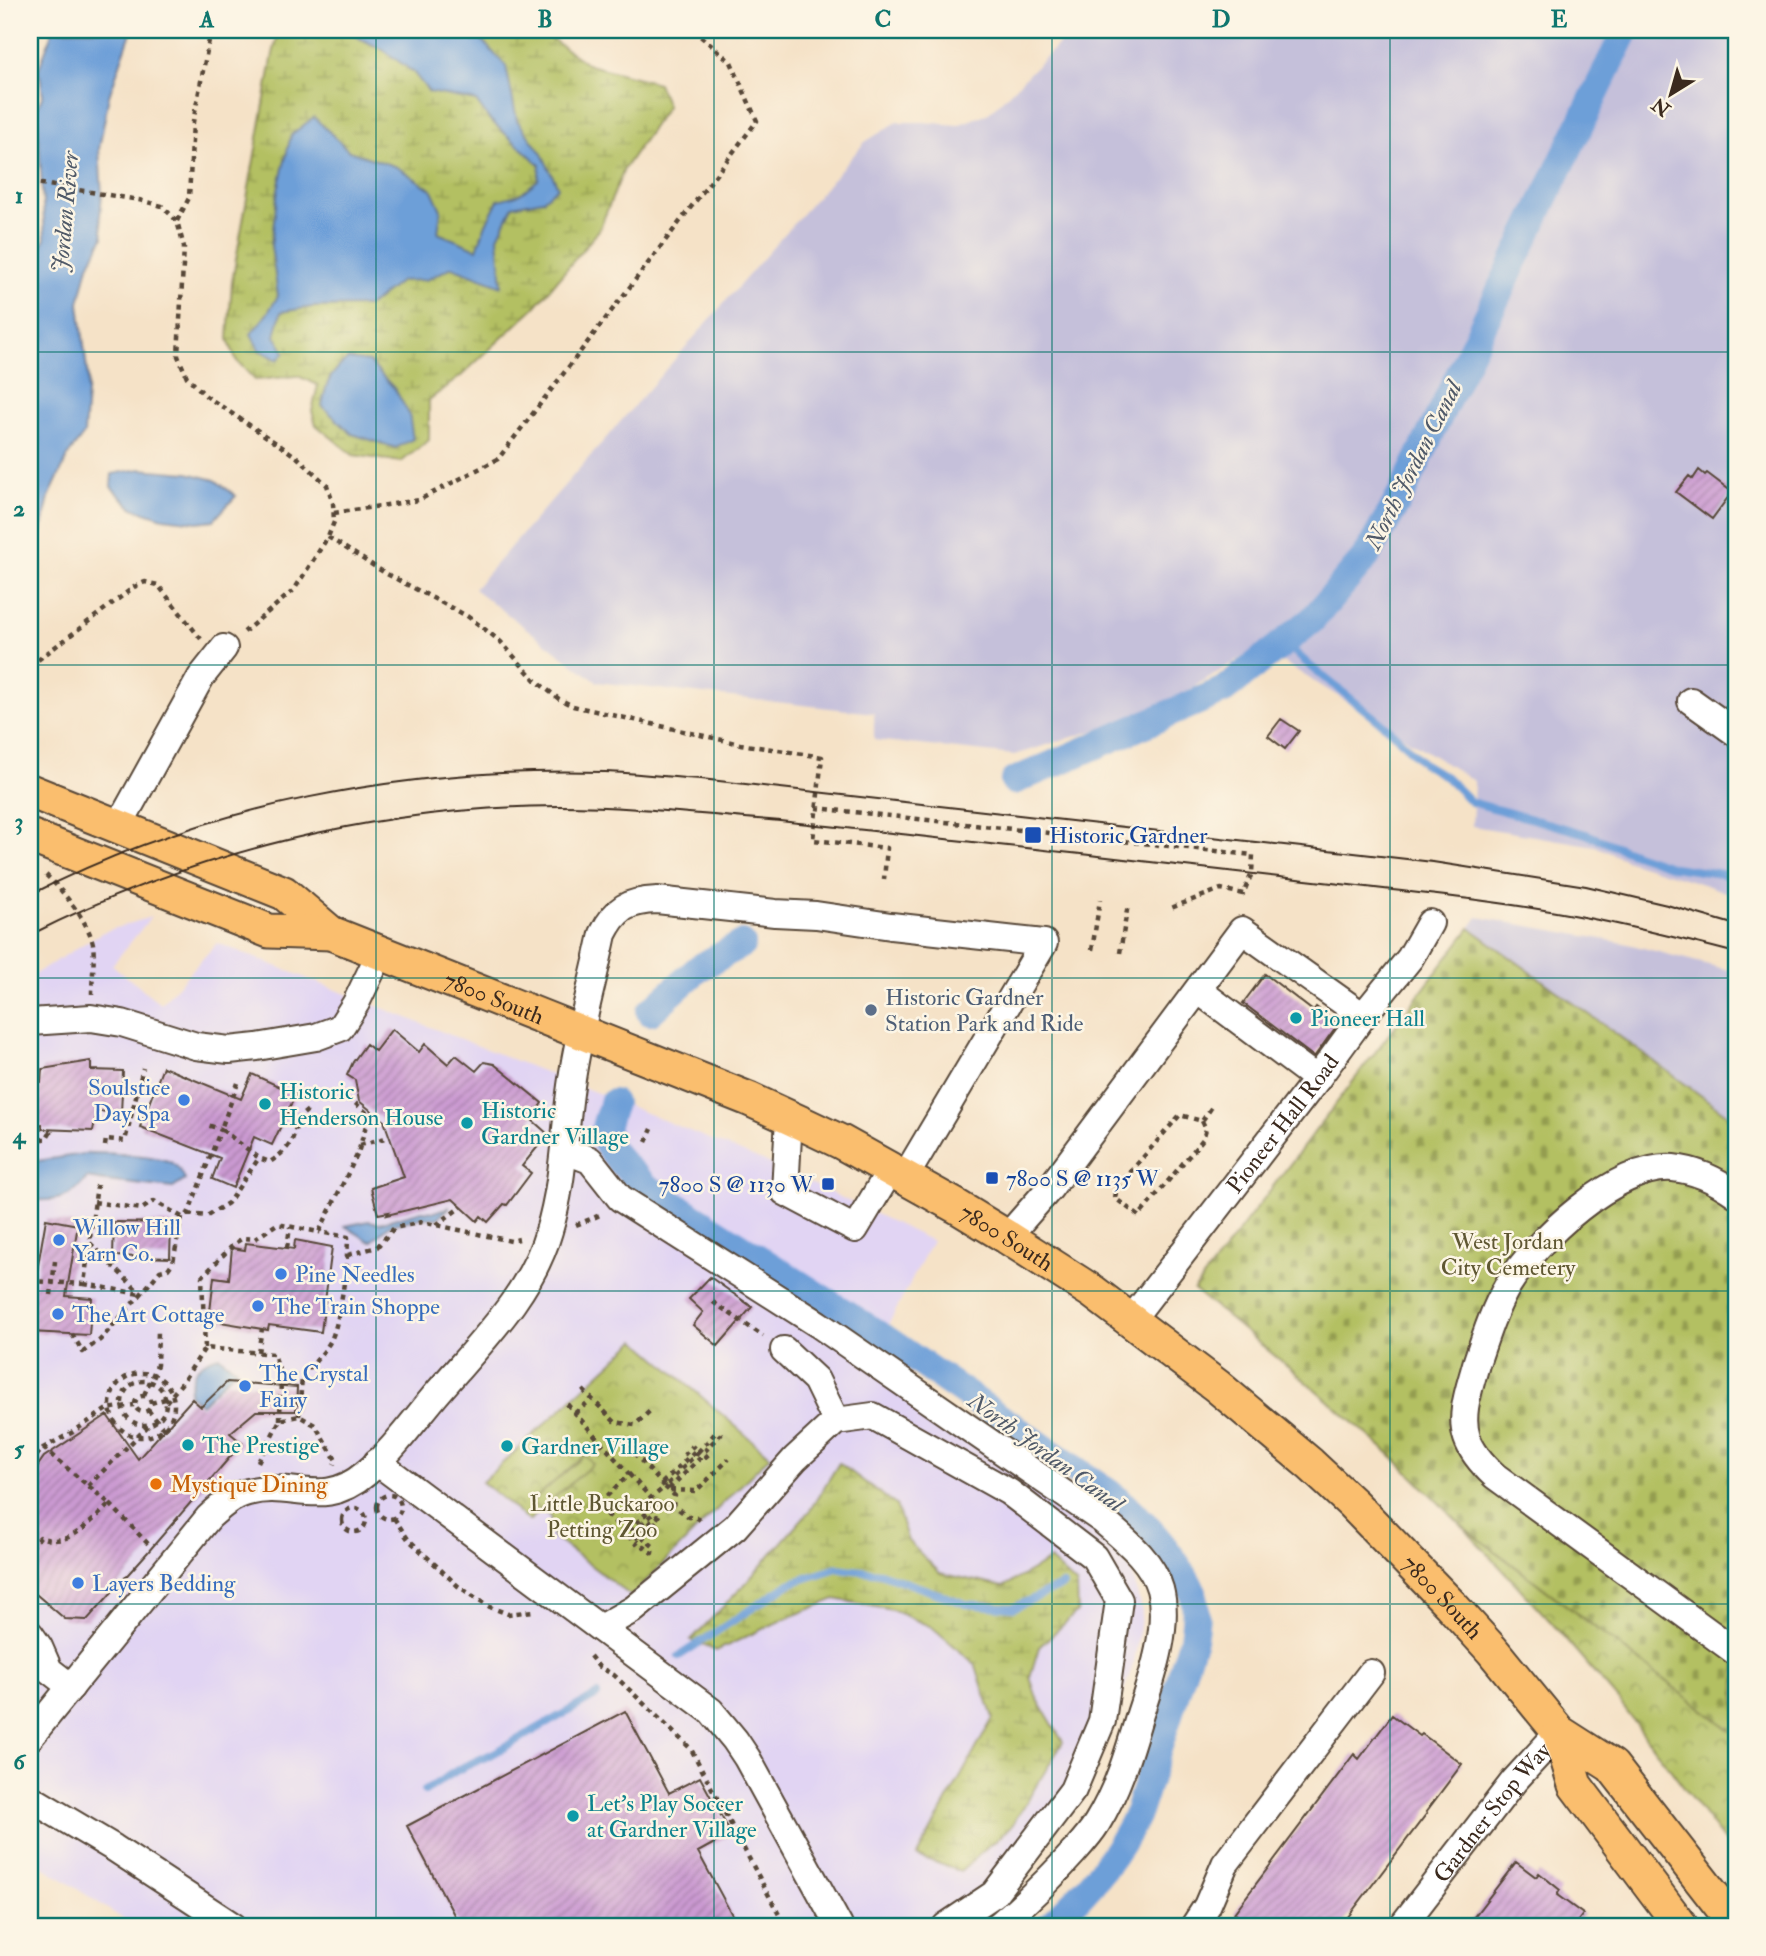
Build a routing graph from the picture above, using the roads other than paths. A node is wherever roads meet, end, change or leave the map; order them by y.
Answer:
1 (224, 649) road end
2 (1691, 701) dead end
3 (1736, 733) edge
4 (30, 791) edge
5 (118, 827) junction
6 (30, 836) edge
7 (1430, 923) dead end
8 (331, 933) junction
9 (380, 953) junction
10 (1198, 990) junction
11 (1363, 1016) junction
12 (30, 1022) edge
13 (582, 1032) junction
14 (1317, 1079) junction
15 (789, 1117) junction
16 (564, 1150) junction
17 (898, 1173) junction
18 (1736, 1194) edge
19 (1007, 1237) junction
20 (1131, 1320) junction
21 (784, 1350) road end
22 (836, 1421) junction
23 (377, 1462) junction
24 (600, 1628) junction
25 (30, 1634) edge
26 (1736, 1652) edge
27 (1371, 1673) dead end
28 (71, 1687) junction
29 (1559, 1731) junction
30 (30, 1737) edge
31 (30, 1798) edge
32 (1736, 1925) edge
33 (233, 1926) edge
34 (839, 1926) edge
35 (946, 1926) edge
36 (998, 1926) edge
37 (1194, 1926) edge
38 (1402, 1926) edge
39 (1681, 1926) edge

1 - 5 street
2 - 3 street
4 - 5 main road, 7800 South
5 - 8 main road, 7800 South
6 - 8 main road, 7800 South
7 - 11 street, Pioneer Hall Road
8 - 9 main road, 7800 South
9 - 12 street
9 - 13 main road, 7800 South
10 - 11 street
10 - 14 street
10 - 19 street
11 - 14 street, Pioneer Hall Road
13 - 15 main road, 7800 South
13 - 16 street
13 - 17 street
14 - 20 street, Pioneer Hall Road
15 - 17 main road, 7800 South
15 - 17 street
16 - 23 street
16 - 36 street
17 - 19 main road, 7800 South
18 - 26 street
19 - 20 main road, 7800 South
20 - 29 main road, 7800 South
21 - 22 street
22 - 24 street
22 - 35 street
23 - 24 street
23 - 28 street
24 - 34 street
25 - 28 street
27 - 37 street
28 - 30 street
29 - 32 main road, 7800 South
29 - 38 street, Gardner Stop Way
29 - 39 main road, 7800 South
31 - 33 street

